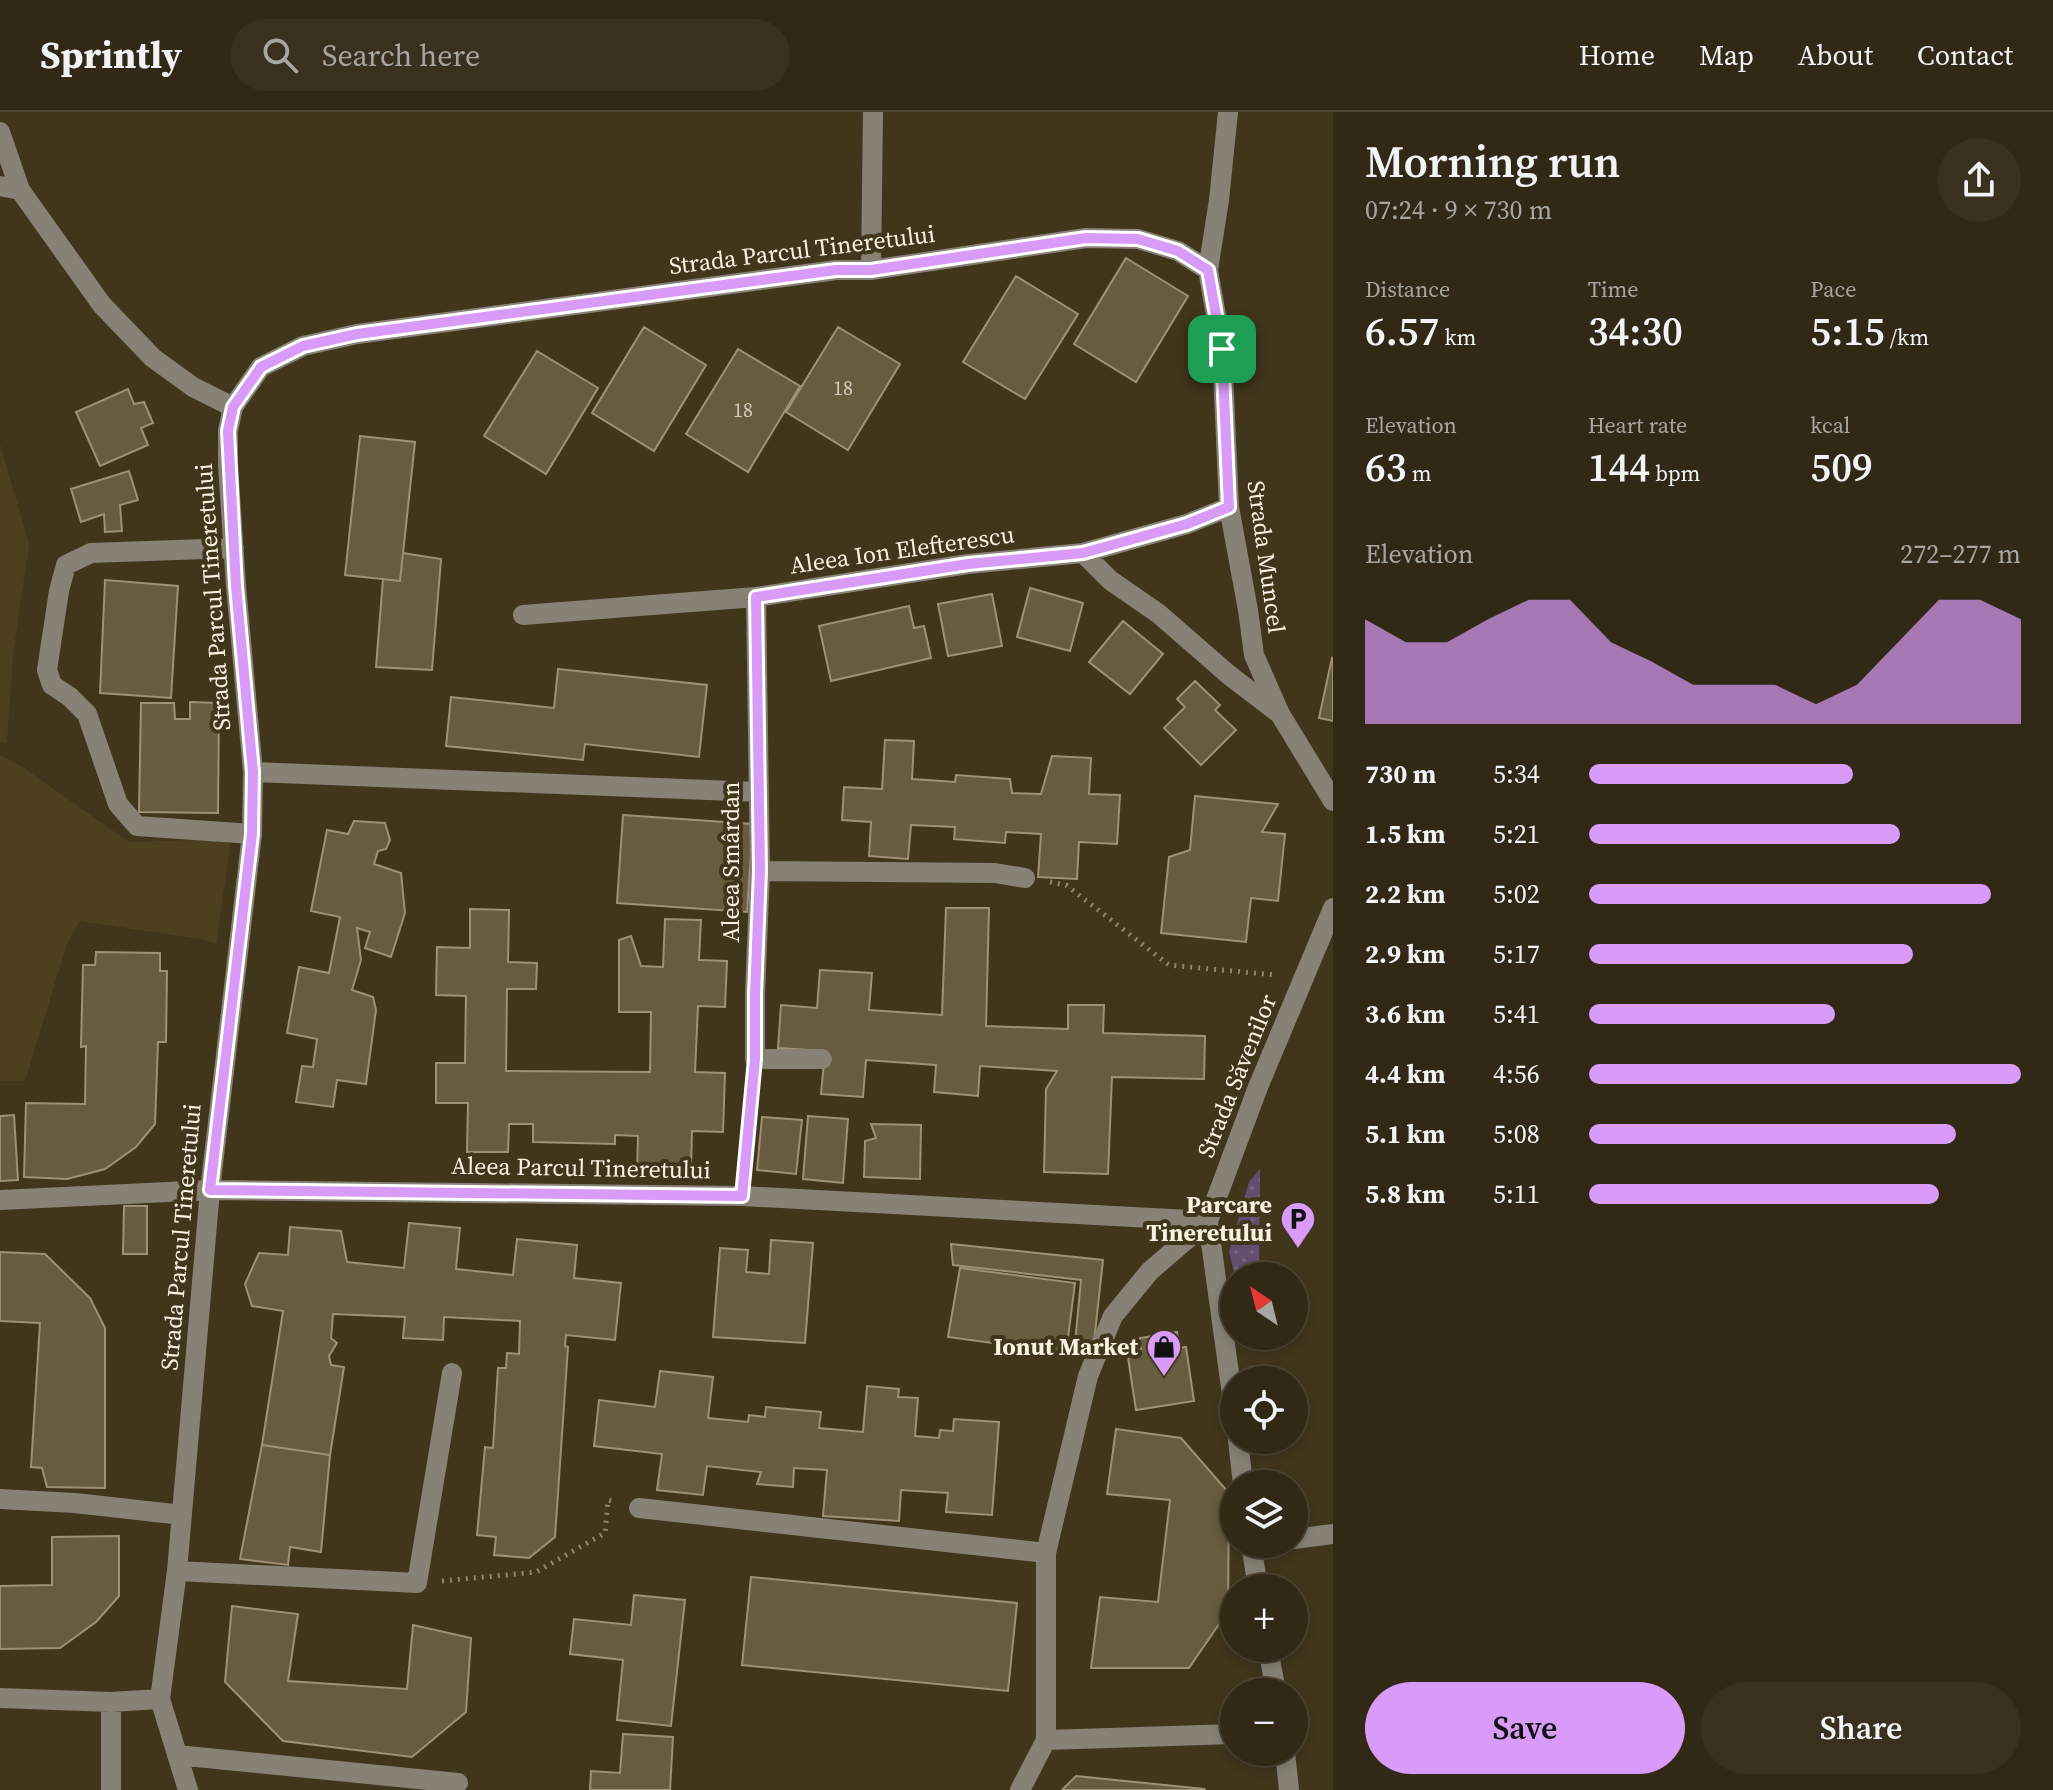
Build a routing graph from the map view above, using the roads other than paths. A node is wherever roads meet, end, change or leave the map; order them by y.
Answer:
1 (873, 112) edge
2 (1228, 112) edge
3 (0, 132) edge
4 (10, 188) edge
5 (871, 270) junction
6 (1208, 270) junction
7 (233, 407) junction
8 (1229, 507) junction
9 (234, 548) junction
10 (1083, 553) junction
11 (756, 597) junction
12 (523, 615) dead end
13 (1280, 714) junction
14 (253, 772) junction
15 (758, 792) junction
16 (1333, 801) edge
17 (252, 834) junction
18 (760, 871) junction
19 (1025, 878) road end
20 (1332, 916) edge
21 (822, 1059) dead end
22 (210, 1190) junction
23 (0, 1200) edge
24 (1208, 1221) junction
25 (1228, 1366) edge
26 (452, 1373) dead end
27 (0, 1499) edge
28 (639, 1508) road end
29 (182, 1515) junction
30 (1333, 1534) edge
31 (1308, 1537) edge
32 (1046, 1553) junction
33 (177, 1571) junction
34 (0, 1698) edge
35 (160, 1699) junction
36 (111, 1702) junction
37 (1220, 1734) edge
38 (1046, 1740) junction
39 (177, 1755) junction
40 (1286, 1766) edge
41 (458, 1783) dead end
42 (111, 1790) edge
43 (188, 1790) edge
44 (1020, 1790) edge
45 (1289, 1790) edge

1 - 5 street
2 - 6 street, Strada Muncel
3 - 4 street
4 - 7 street
5 - 6 street, Strada Parcul Tineretului
5 - 7 street, Strada Parcul Tineretului
6 - 8 street, Strada Muncel
7 - 9 street, Strada Parcul Tineretului
8 - 10 street, Aleea Ion Elefterescu
8 - 13 street, Strada Muncel
9 - 14 street, Strada Parcul Tineretului
9 - 17 street
10 - 11 street, Aleea Ion Elefterescu
10 - 13 street
11 - 12 street, Aleea Ion Elefterescu
11 - 15 street, Aleea Smârdan
13 - 16 street, Strada Muncel
14 - 15 street
14 - 17 street, Strada Parcul Tineretului
15 - 18 street, Aleea Smârdan
17 - 22 street, Strada Parcul Tineretului
18 - 19 street
18 - 21 street, Aleea Smârdan
20 - 24 street, Strada Săvenilor
22 - 23 street, Aleea Parcul Tineretului
22 - 24 street, Aleea Parcul Tineretului
22 - 29 street, Strada Parcul Tineretului
24 - 25 street, Strada Săvenilor
24 - 32 street
26 - 33 street
27 - 29 street
28 - 32 street
29 - 33 street, Strada Parcul Tineretului
30 - 31 street
32 - 38 street
33 - 35 street, Strada Parcul Tineretului
34 - 36 street
35 - 36 street
35 - 39 street, Strada Parcul Tineretului
36 - 42 street
37 - 38 street
38 - 44 street
39 - 41 street
39 - 43 street, Strada Parcul Tineretului
40 - 45 street

